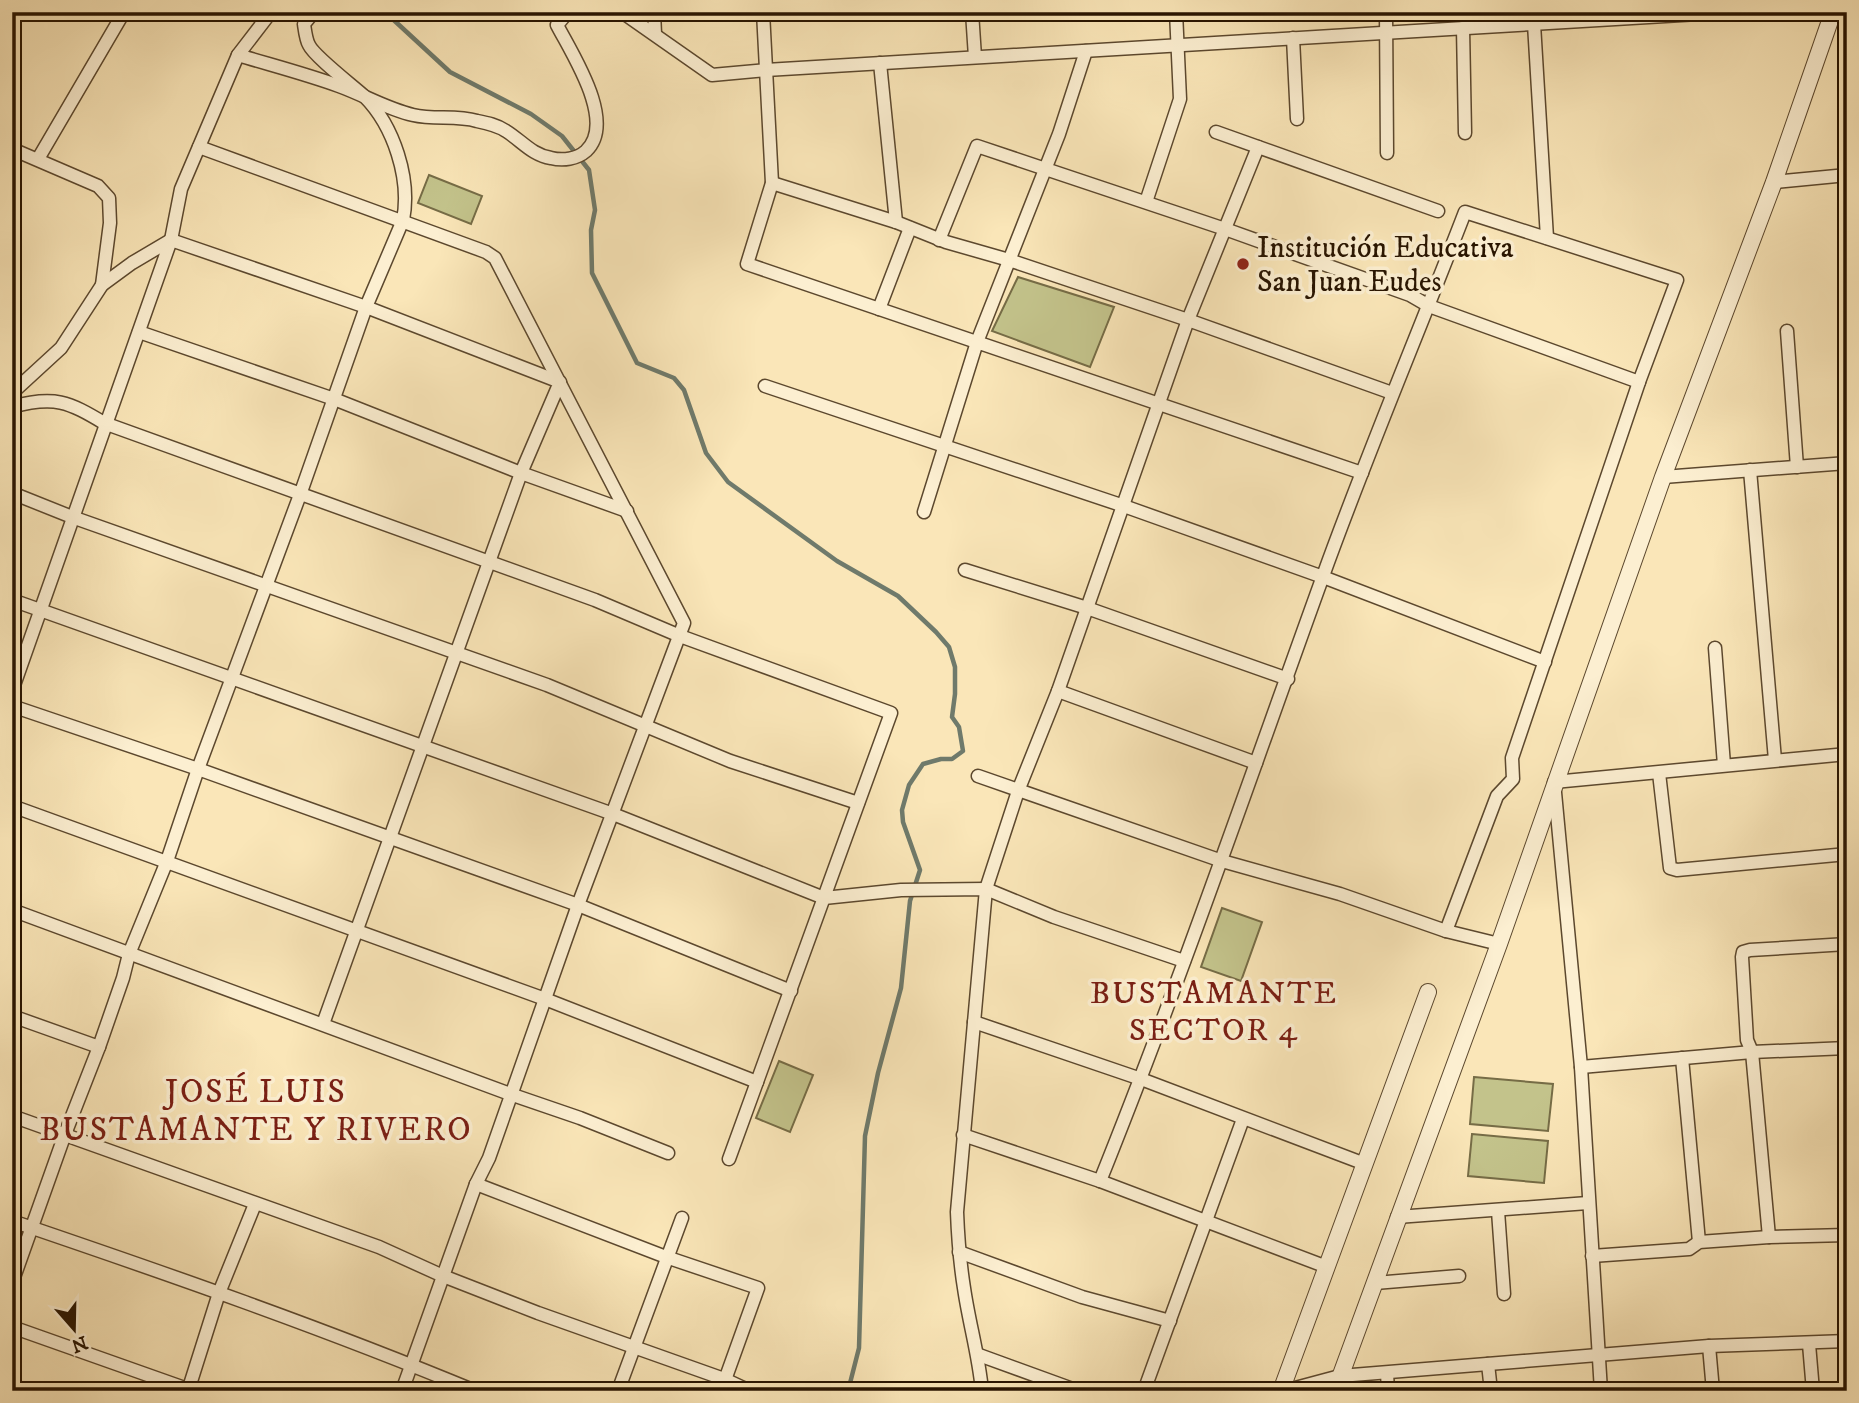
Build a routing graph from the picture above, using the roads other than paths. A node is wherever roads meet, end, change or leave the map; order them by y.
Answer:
1 (124, 12) edge
2 (271, 12) edge
3 (314, 12) edge
4 (568, 12) edge
5 (622, 12) edge
6 (654, 12) edge
7 (763, 12) edge
8 (972, 12) edge
9 (1176, 12) edge
10 (1386, 12) edge
11 (1732, 12) edge
12 (1833, 12) edge
13 (1715, 13) edge
14 (1591, 16) edge
15 (1534, 24) junction
16 (1463, 28) junction
17 (1387, 33) junction
18 (655, 34) junction
19 (1293, 38) junction
20 (1178, 45) junction
21 (1086, 51) junction
22 (238, 55) junction
23 (975, 57) junction
24 (880, 63) junction
25 (766, 70) junction
26 (367, 99) junction
27 (1297, 119) dead end
28 (1216, 132) dead end
29 (1465, 133) dead end
30 (199, 147) junction
31 (1258, 147) junction
32 (12, 149) edge
33 (1387, 153) dead end
34 (38, 159) junction
35 (1046, 168) junction
36 (1847, 175) edge
37 (1774, 182) junction
38 (772, 183) junction
39 (1146, 202) junction
40 (1437, 211) dead end
41 (403, 220) junction
42 (896, 222) junction
43 (910, 228) junction
44 (1225, 229) junction
45 (1547, 238) junction
46 (171, 240) junction
47 (939, 240) junction
48 (1009, 260) junction
49 (102, 285) junction
50 (1429, 306) junction
51 (366, 307) junction
52 (880, 309) junction
53 (1188, 320) junction
54 (1787, 331) dead end
55 (139, 332) junction
56 (977, 342) junction
57 (560, 382) junction
58 (1639, 382) junction
59 (765, 386) dead end
60 (12, 393) edge
61 (1392, 393) junction
62 (334, 399) junction
63 (1159, 404) junction
64 (12, 407) edge
65 (104, 423) junction
66 (943, 446) junction
67 (1847, 463) edge
68 (1797, 467) junction
69 (1750, 470) junction
70 (1362, 472) junction
71 (521, 473) junction
72 (1663, 477) junction
73 (301, 492) junction
74 (12, 493) edge
75 (1121, 505) junction
76 (627, 511) junction
77 (924, 512) dead end
78 (72, 517) junction
79 (490, 561) junction
80 (965, 570) dead end
81 (1323, 577) junction
82 (266, 585) junction
83 (12, 600) edge
84 (1087, 608) junction
85 (42, 611) junction
86 (680, 636) junction
87 (1715, 648) dead end
88 (457, 654) junction
89 (1545, 662) junction
90 (233, 678) junction
91 (1287, 679) junction
92 (12, 691) edge
93 (1058, 691) junction
94 (12, 706) edge
95 (646, 728) junction
96 (422, 745) junction
97 (1847, 754) edge
98 (1774, 760) junction
99 (1256, 763) junction
100 (1724, 765) junction
101 (198, 769) junction
102 (1659, 773) junction
103 (978, 776) dead end
104 (1554, 782) junction
105 (1018, 791) junction
106 (858, 803) junction
107 (12, 806) edge
108 (613, 814) junction
109 (389, 838) junction
110 (1847, 854) edge
111 (167, 861) junction
112 (1222, 861) junction
113 (986, 889) junction
114 (824, 898) junction
115 (578, 905) junction
116 (12, 910) edge
117 (356, 930) junction
118 (1446, 931) junction
119 (1499, 944) junction
120 (1847, 944) edge
121 (129, 954) junction
122 (1184, 961) junction
123 (790, 991) junction
124 (1428, 992) dead end
125 (545, 999) junction
126 (12, 1016) edge
127 (974, 1021) junction
128 (323, 1024) junction
129 (99, 1047) junction
130 (1847, 1049) edge
131 (1752, 1052) junction
132 (1682, 1058) junction
133 (1581, 1067) junction
134 (1141, 1079) junction
135 (757, 1082) junction
136 (510, 1094) junction
137 (12, 1116) edge
138 (1244, 1119) junction
139 (65, 1134) junction
140 (963, 1135) junction
141 (667, 1153) dead end
142 (729, 1159) dead end
143 (1364, 1164) junction
144 (1100, 1181) junction
145 (476, 1184) junction
146 (1588, 1203) junction
147 (255, 1204) junction
148 (1498, 1211) junction
149 (1397, 1217) junction
150 (682, 1218) dead end
151 (12, 1221) edge
152 (1206, 1222) junction
153 (33, 1228) junction
154 (1847, 1235) edge
155 (1769, 1237) junction
156 (1699, 1242) junction
157 (959, 1252) junction
158 (1592, 1256) junction
159 (666, 1257) junction
160 (1327, 1267) junction
161 (443, 1276) junction
162 (1459, 1276) dead end
163 (12, 1283) edge
164 (1375, 1283) junction
165 (219, 1293) junction
166 (1504, 1294) dead end
167 (1170, 1321) junction
168 (12, 1326) edge
169 (1847, 1341) edge
170 (1809, 1344) junction
171 (634, 1346) junction
172 (1709, 1346) junction
173 (979, 1355) junction
174 (1598, 1355) junction
175 (411, 1364) junction
176 (1488, 1364) junction
177 (1387, 1373) junction
178 (1338, 1383) edge
179 (722, 1385) edge
180 (190, 1390) edge
181 (402, 1391) edge
182 (475, 1391) edge
183 (618, 1391) edge
184 (750, 1391) edge
185 (982, 1391) edge
186 (1078, 1391) edge
187 (1144, 1391) edge
188 (1282, 1391) edge
189 (1388, 1391) edge
190 (1491, 1391) edge
191 (1601, 1391) edge
192 (1713, 1391) edge
193 (1813, 1391) edge

1 - 34 street
2 - 22 street
3 - 26 street
4 - 26 street
5 - 18 street
6 - 18 street
7 - 25 street
8 - 23 street
9 - 20 street
10 - 17 street
11 - 13 street
12 - 37 street
13 - 14 street
14 - 15 street
15 - 16 street
15 - 45 street
16 - 17 street
16 - 29 street
17 - 19 street
17 - 33 street
18 - 25 street
19 - 20 street
19 - 27 street
20 - 21 street
20 - 39 street
21 - 23 street
21 - 35 street
22 - 26 street
22 - 30 street
23 - 24 street
24 - 25 street
24 - 42 street
25 - 38 street
26 - 41 street
28 - 31 street
30 - 41 street
30 - 46 street
31 - 40 street
31 - 44 street
32 - 34 street
34 - 49 street
35 - 39 street
35 - 47 street
35 - 48 street
36 - 37 street
37 - 72 street
38 - 42 street
38 - 52 street
39 - 44 street
41 - 51 street
41 - 57 street
42 - 43 street
43 - 47 street
43 - 52 street
44 - 50 street
44 - 53 street
45 - 50 street
45 - 58 street
46 - 49 street
46 - 51 street
46 - 55 street
47 - 48 street
48 - 53 street
48 - 56 street
49 - 60 street
50 - 58 street
50 - 61 street
51 - 57 street
51 - 62 street
52 - 56 street
53 - 61 street
53 - 63 street
54 - 68 street
55 - 62 street
55 - 65 street
56 - 63 street
56 - 66 street
57 - 71 street
57 - 76 street
58 - 89 street
59 - 66 street
61 - 70 street
62 - 71 street
62 - 73 street
63 - 70 street
63 - 75 street
64 - 65 street
65 - 73 street
65 - 78 street
66 - 75 street
66 - 77 street
67 - 68 street
68 - 69 street
69 - 72 street
69 - 98 street
70 - 81 street
71 - 76 street
71 - 79 street
72 - 104 street
73 - 79 street
73 - 82 street
74 - 78 street
75 - 81 street
75 - 84 street
76 - 86 street
78 - 82 street
78 - 85 street
79 - 86 street
79 - 88 street
80 - 84 street
81 - 89 street
81 - 91 street
82 - 88 street
82 - 90 street
83 - 85 street
84 - 91 street
84 - 93 street
85 - 90 street
85 - 92 street
86 - 95 street
86 - 106 street
87 - 100 street
88 - 95 street
88 - 96 street
89 - 118 street
90 - 96 street
90 - 101 street
91 - 99 street
93 - 99 street
93 - 105 street
94 - 101 street
95 - 106 street
95 - 108 street
96 - 108 street
96 - 109 street
97 - 98 street
98 - 100 street
99 - 112 street
100 - 102 street
101 - 109 street
101 - 111 street
102 - 104 street
102 - 110 street
103 - 105 street
104 - 119 street
104 - 133 street
105 - 112 street
105 - 113 street
106 - 114 street
107 - 111 street
108 - 114 street
108 - 115 street
109 - 115 street
109 - 117 street
111 - 117 street
111 - 121 street
112 - 118 street
112 - 122 street
113 - 114 street
113 - 122 street
113 - 127 street
114 - 123 street
115 - 123 street
115 - 125 street
116 - 121 street
117 - 125 street
117 - 128 street
118 - 119 street
119 - 149 street
120 - 131 street
121 - 128 street
121 - 129 street
122 - 134 street
123 - 135 street
124 - 143 street
125 - 135 street
125 - 136 street
126 - 129 street
127 - 134 street
127 - 140 street
128 - 136 street
129 - 139 street
130 - 131 street
131 - 132 street
131 - 155 street
132 - 133 street
132 - 156 street
133 - 146 street
134 - 138 street
134 - 144 street
135 - 142 street
136 - 141 street
136 - 145 street
137 - 139 street
138 - 143 street
138 - 152 street
139 - 147 street
139 - 153 street
140 - 144 street
140 - 157 street
143 - 160 street
144 - 152 street
145 - 159 street
145 - 161 street
146 - 148 street
146 - 158 street
147 - 161 street
147 - 165 street
148 - 149 street
148 - 166 street
149 - 164 street
150 - 159 street
151 - 153 street
152 - 160 street
152 - 167 street
153 - 163 street
153 - 165 street
154 - 155 street
155 - 156 street
156 - 158 street
157 - 167 street
157 - 173 street
158 - 174 street
159 - 171 street
159 - 179 street
160 - 188 street
161 - 171 street
161 - 175 street
162 - 164 street
164 - 178 street
165 - 175 street
165 - 180 street
167 - 187 street
168 - 180 street
169 - 170 street
170 - 172 street
170 - 193 street
171 - 179 street
171 - 183 street
172 - 174 street
172 - 192 street
173 - 185 street
173 - 186 street
174 - 176 street
174 - 191 street
175 - 181 street
175 - 182 street
176 - 177 street
176 - 190 street
177 - 178 street
177 - 189 street
178 - 188 street
179 - 184 street

